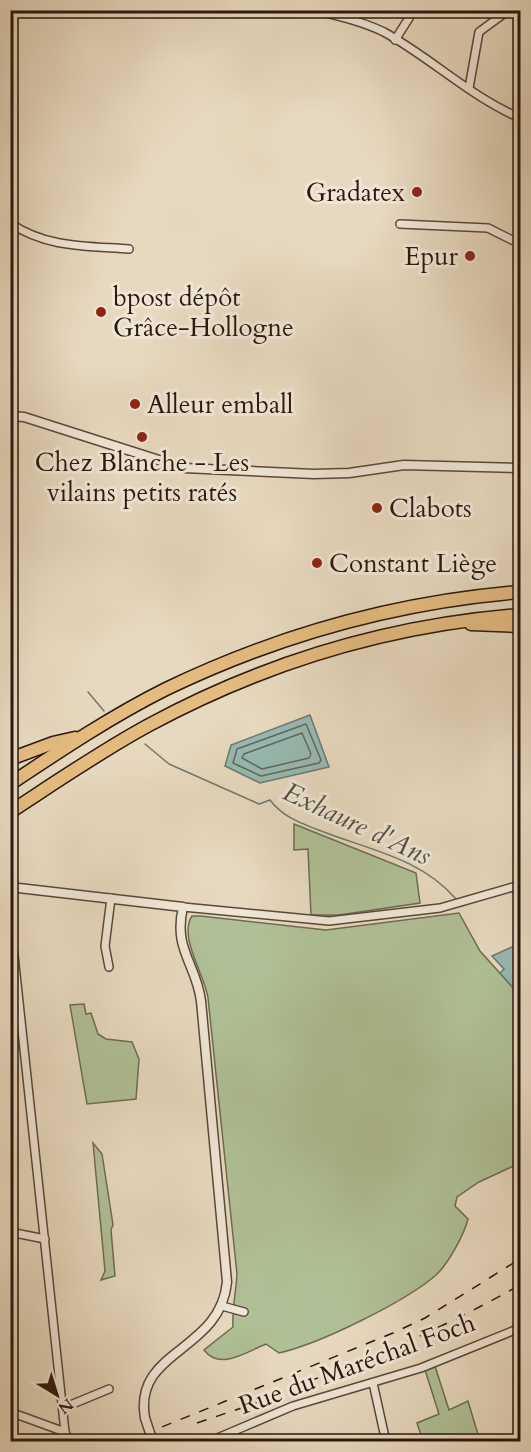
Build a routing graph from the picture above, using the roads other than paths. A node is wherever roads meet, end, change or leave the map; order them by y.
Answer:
1 (313, 10) edge
2 (409, 10) edge
3 (509, 10) edge
4 (395, 40) junction
5 (469, 88) junction
6 (520, 118) edge
7 (10, 223) edge
8 (400, 224) dead end
9 (520, 244) edge
10 (129, 249) dead end
11 (10, 416) edge
12 (520, 468) edge
13 (520, 592) edge
14 (520, 615) edge
15 (455, 622) junction
16 (520, 626) edge
17 (84, 737) junction
18 (10, 759) edge
19 (10, 784) edge
20 (10, 812) edge
21 (520, 885) edge
22 (10, 887) edge
23 (111, 898) junction
24 (183, 907) junction
25 (10, 918) edge
26 (109, 967) dead end
27 (10, 1232) edge
28 (45, 1239) junction
29 (222, 1306) junction
30 (244, 1312) dead end
31 (520, 1328) edge
32 (373, 1383) junction
33 (109, 1389) dead end
34 (63, 1408) junction
35 (10, 1412) edge
36 (65, 1432) junction
37 (69, 1442) edge
38 (153, 1442) edge
39 (208, 1442) edge
40 (386, 1442) edge

1 - 4 street
2 - 4 street
3 - 5 street
4 - 5 street
5 - 6 street
7 - 10 street
8 - 9 street
11 - 12 street
13 - 17 highway
14 - 15 highway
15 - 16 highway
15 - 20 highway
17 - 18 highway
17 - 19 highway
21 - 24 street
22 - 23 street
23 - 24 street
23 - 26 street
24 - 29 street
25 - 28 street
27 - 28 street
28 - 34 street
29 - 30 street
29 - 38 street, bridge
31 - 32 street, Rue du Maréchal Foch
32 - 39 street, Rue du Maréchal Foch
32 - 40 street
33 - 34 street
34 - 36 street
35 - 36 street
36 - 37 street

